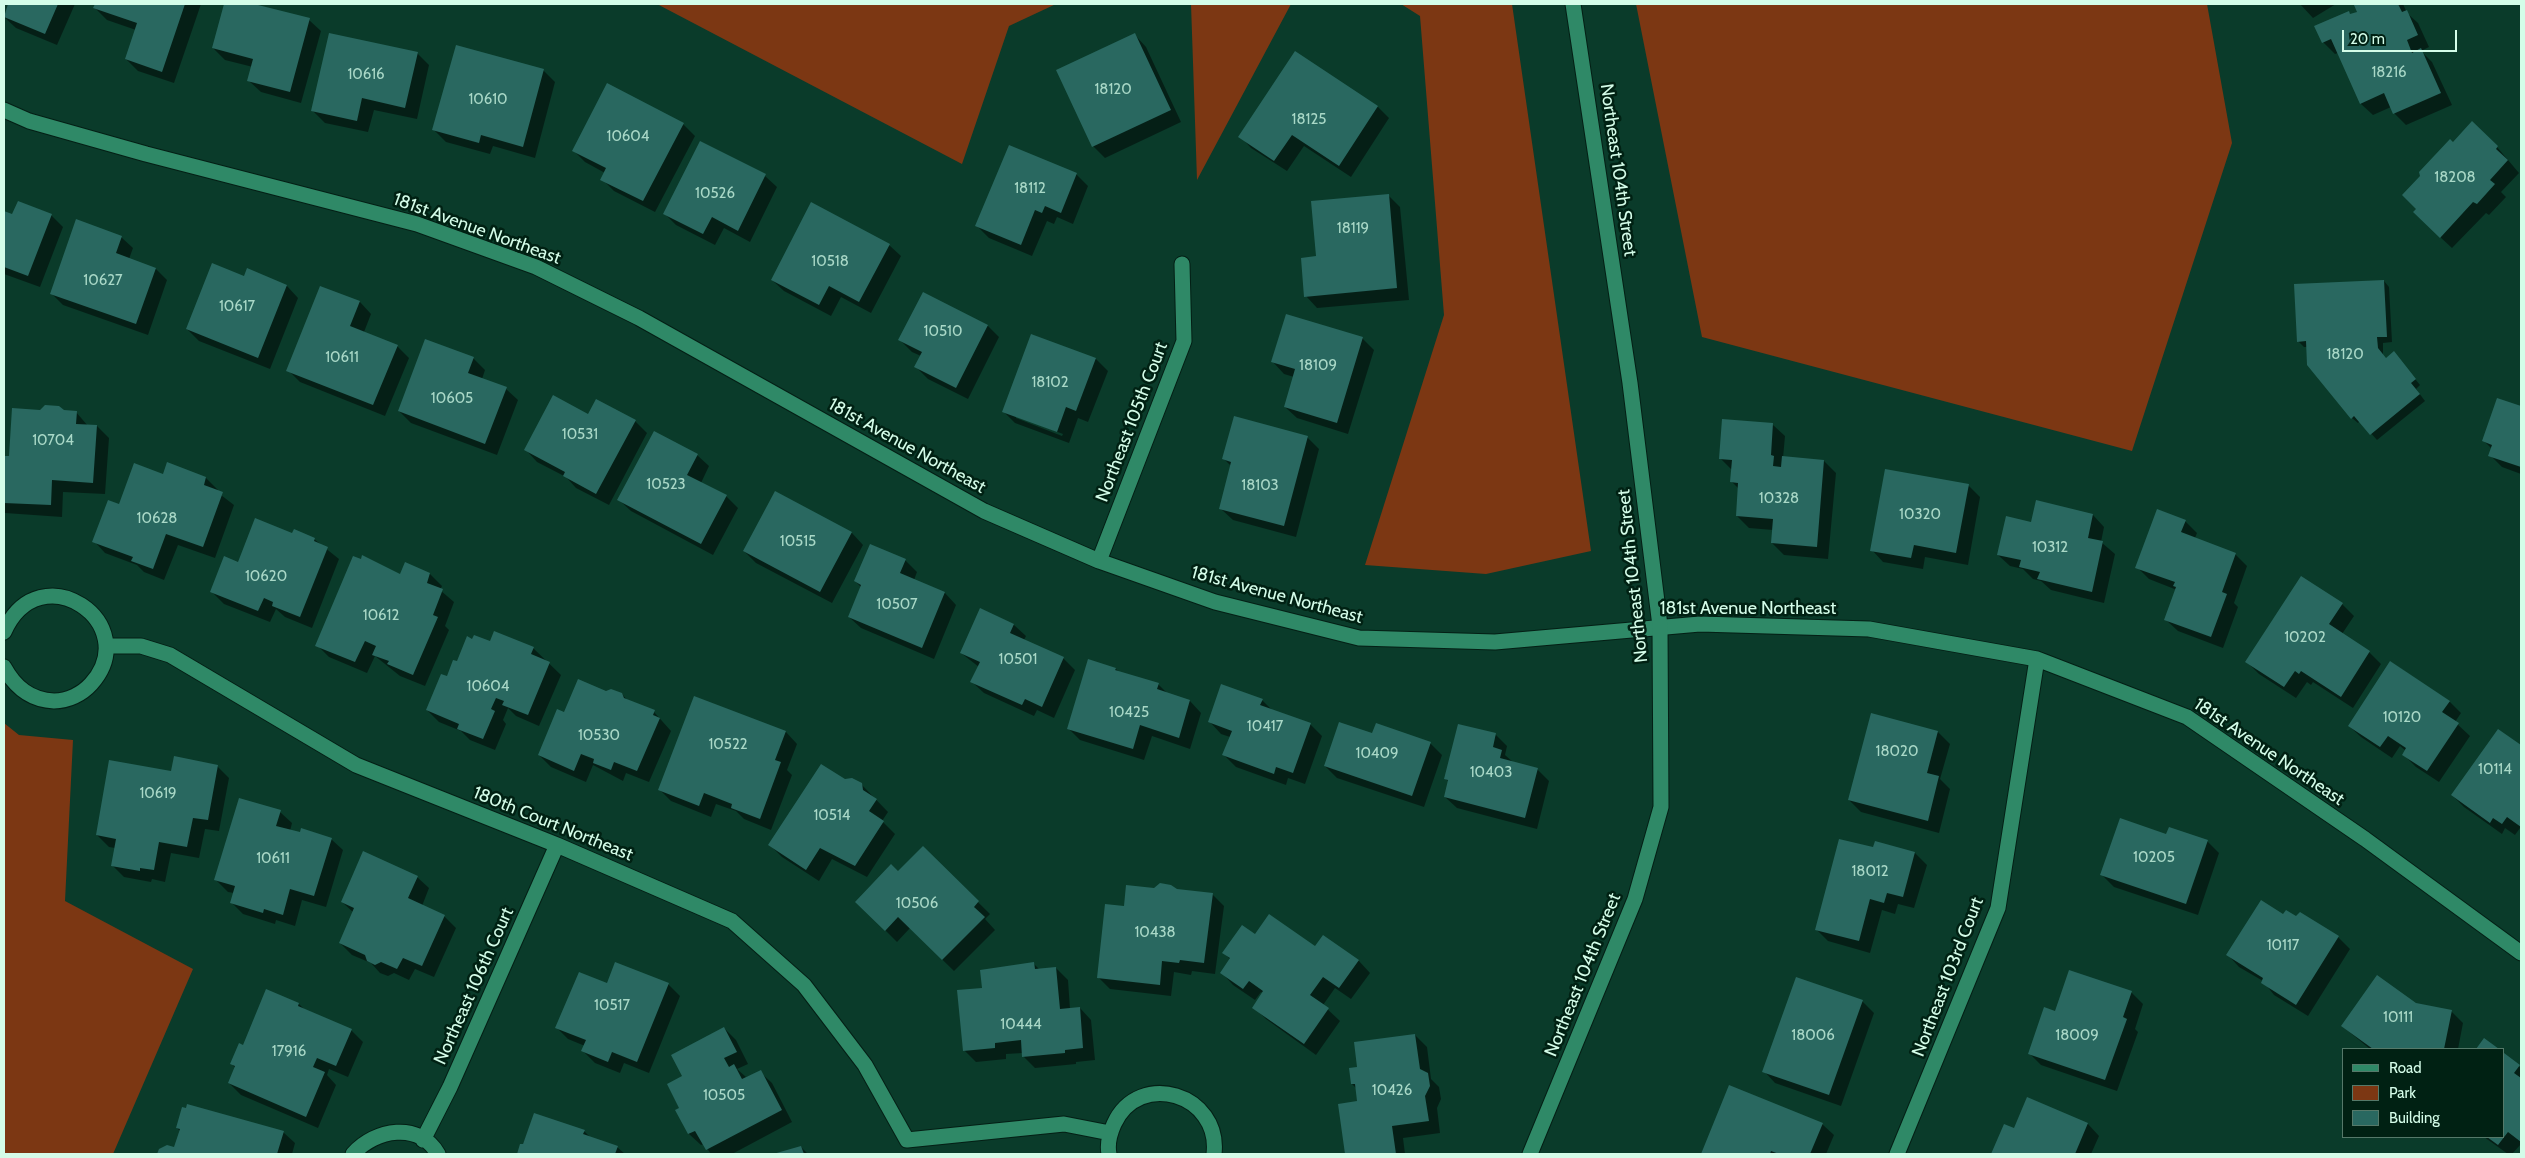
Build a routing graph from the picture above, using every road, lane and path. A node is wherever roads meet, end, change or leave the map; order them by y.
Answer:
1 (1573, 4) edge
2 (4, 110) edge
3 (1182, 264) dead end
4 (1099, 561) junction
5 (1660, 626) junction
6 (4, 632) edge
7 (106, 646) junction
8 (2037, 659) junction
9 (4, 667) edge
10 (557, 845) junction
11 (2521, 953) edge
12 (1110, 1133) junction
13 (423, 1140) junction
14 (907, 1147) edge
15 (354, 1154) edge
16 (438, 1154) edge
17 (1109, 1154) edge
18 (1214, 1154) edge
19 (1530, 1154) edge
20 (1898, 1154) edge

1 - 5 street, Northeast 104th Street
2 - 4 street, 181st Avenue Northeast
3 - 4 street, Northeast 105th Court
4 - 5 street, 181st Avenue Northeast
5 - 8 street, 181st Avenue Northeast
5 - 19 street, Northeast 104th Street
6 - 7 street
7 - 9 street
7 - 10 street, 180th Court Northeast
8 - 11 street, 181st Avenue Northeast
8 - 20 street, Northeast 103rd Court
10 - 13 street, Northeast 106th Court
10 - 14 street, 180th Court Northeast
12 - 14 street, 180th Court Northeast
12 - 17 street
12 - 18 street
13 - 15 street
13 - 16 street

